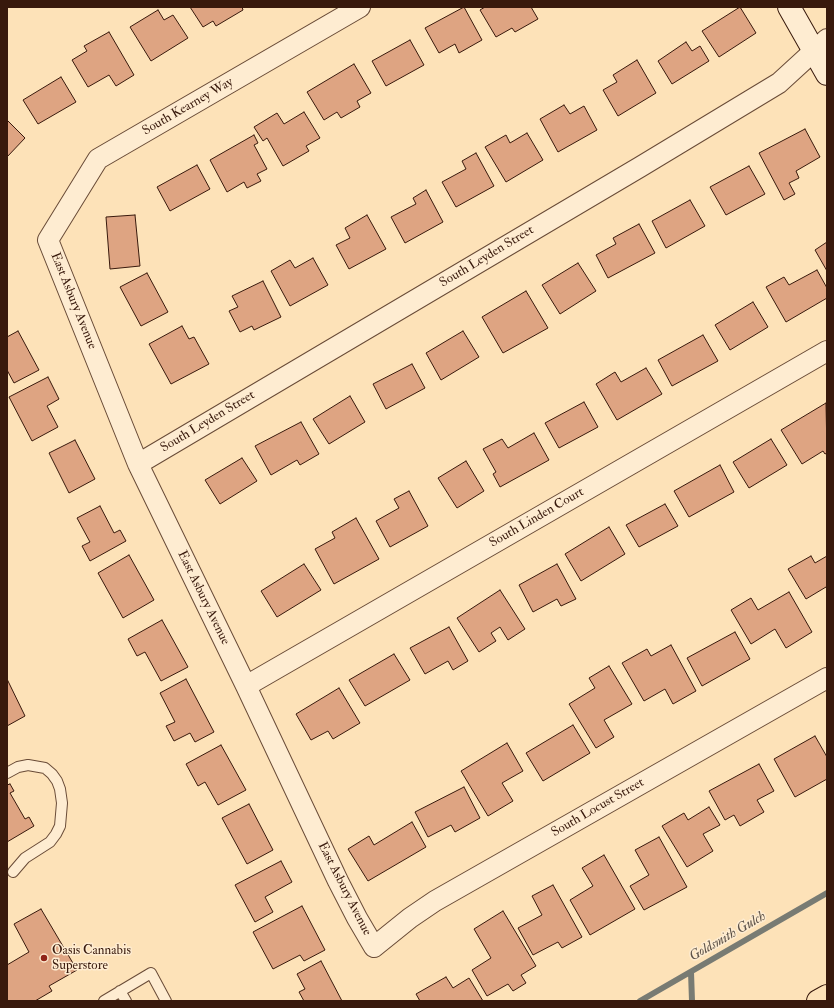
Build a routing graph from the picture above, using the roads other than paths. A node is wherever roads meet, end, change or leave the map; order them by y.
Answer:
1 (360, 7) edge
2 (789, 7) edge
3 (821, 46) edge
4 (827, 74) edge
5 (48, 240) joint
6 (827, 350) edge
7 (138, 464) junction
8 (827, 678) edge
9 (246, 686) junction
10 (7, 774) edge
11 (13, 872) dead end
12 (374, 947) joint
13 (120, 991) junction
14 (827, 996) edge
15 (104, 1001) edge
16 (126, 1001) edge
17 (166, 1001) edge
18 (818, 1001) edge

1 - 5 street, South Kearney Way
2 - 3 street
3 - 4 street
3 - 7 street, South Leyden Street
5 - 7 street, East Asbury Avenue
6 - 9 street, South Linden Court
7 - 9 street, East Asbury Avenue
8 - 12 street, South Locust Street
9 - 12 street, East Asbury Avenue
10 - 11 lane
13 - 15 lane
13 - 16 lane
13 - 17 lane
14 - 18 main road

